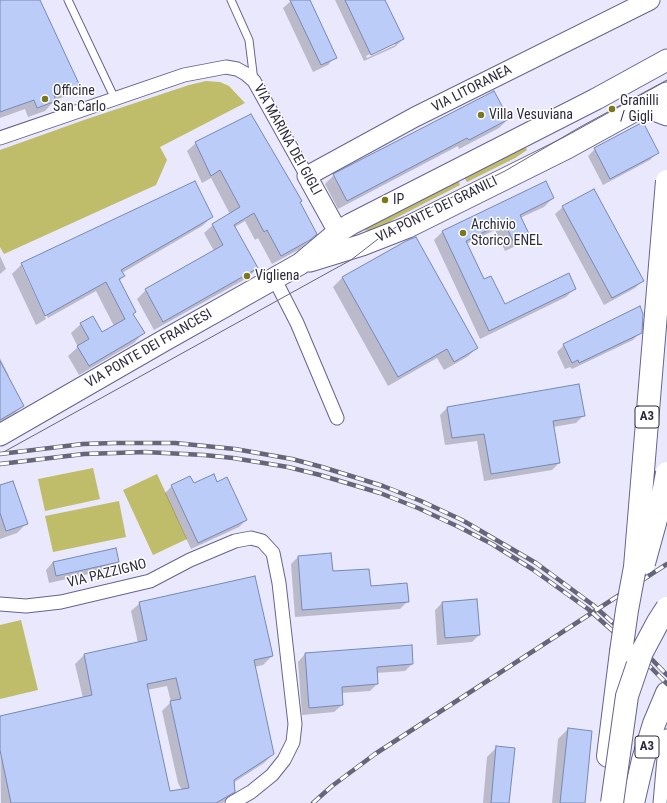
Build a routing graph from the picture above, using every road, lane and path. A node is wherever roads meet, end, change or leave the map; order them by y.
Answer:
1 (68, 0) edge
2 (231, 0) edge
3 (644, 2) edge
4 (663, 62) edge
5 (254, 81) junction
6 (667, 93) edge
7 (115, 99) junction
8 (636, 110) junction
9 (667, 115) edge
10 (0, 138) edge
11 (307, 176) junction
12 (667, 181) edge
13 (338, 232) junction
14 (378, 239) junction
15 (301, 264) junction
16 (274, 278) junction
17 (337, 418) dead end
18 (0, 435) edge
19 (667, 473) edge
20 (0, 604) edge
21 (667, 608) edge
22 (667, 627) edge
23 (621, 652) junction
24 (667, 693) edge
25 (666, 736) edge
26 (232, 803) edge
27 (603, 803) edge
28 (612, 803) edge
29 (620, 803) edge
30 (633, 803) edge
31 (660, 803) edge

1 - 7 lane
2 - 5 lane, VIA MARINA DEI GIGLI
3 - 11 main road, VIA LITORANEA
4 - 13 main road, VIA PONTE DEI GRANILI
5 - 7 street
5 - 11 street, VIA MARINA DEI GIGLI
6 - 8 main road, VIA PONTE DEI GRANILI
7 - 10 street
8 - 9 main road
8 - 14 main road, VIA PONTE DEI GRANILI
11 - 13 main road, VIA MARINA DEI GIGLI
12 - 23 highway, A3, bridge
13 - 14 main road
13 - 15 main road, VIA PONTE DEI GRANILI
14 - 15 main road, VIA PONTE DEI GRANILI
15 - 16 main road, VIA PONTE DEI FRANCESI
16 - 17 street
16 - 18 main road, VIA PONTE DEI FRANCESI
19 - 23 highway, A3, bridge
20 - 26 street, VIA PAZZIGNO
21 - 28 highway, A3, bridge
22 - 29 highway, A3
23 - 27 highway, A3
24 - 30 highway, A3
25 - 31 street

